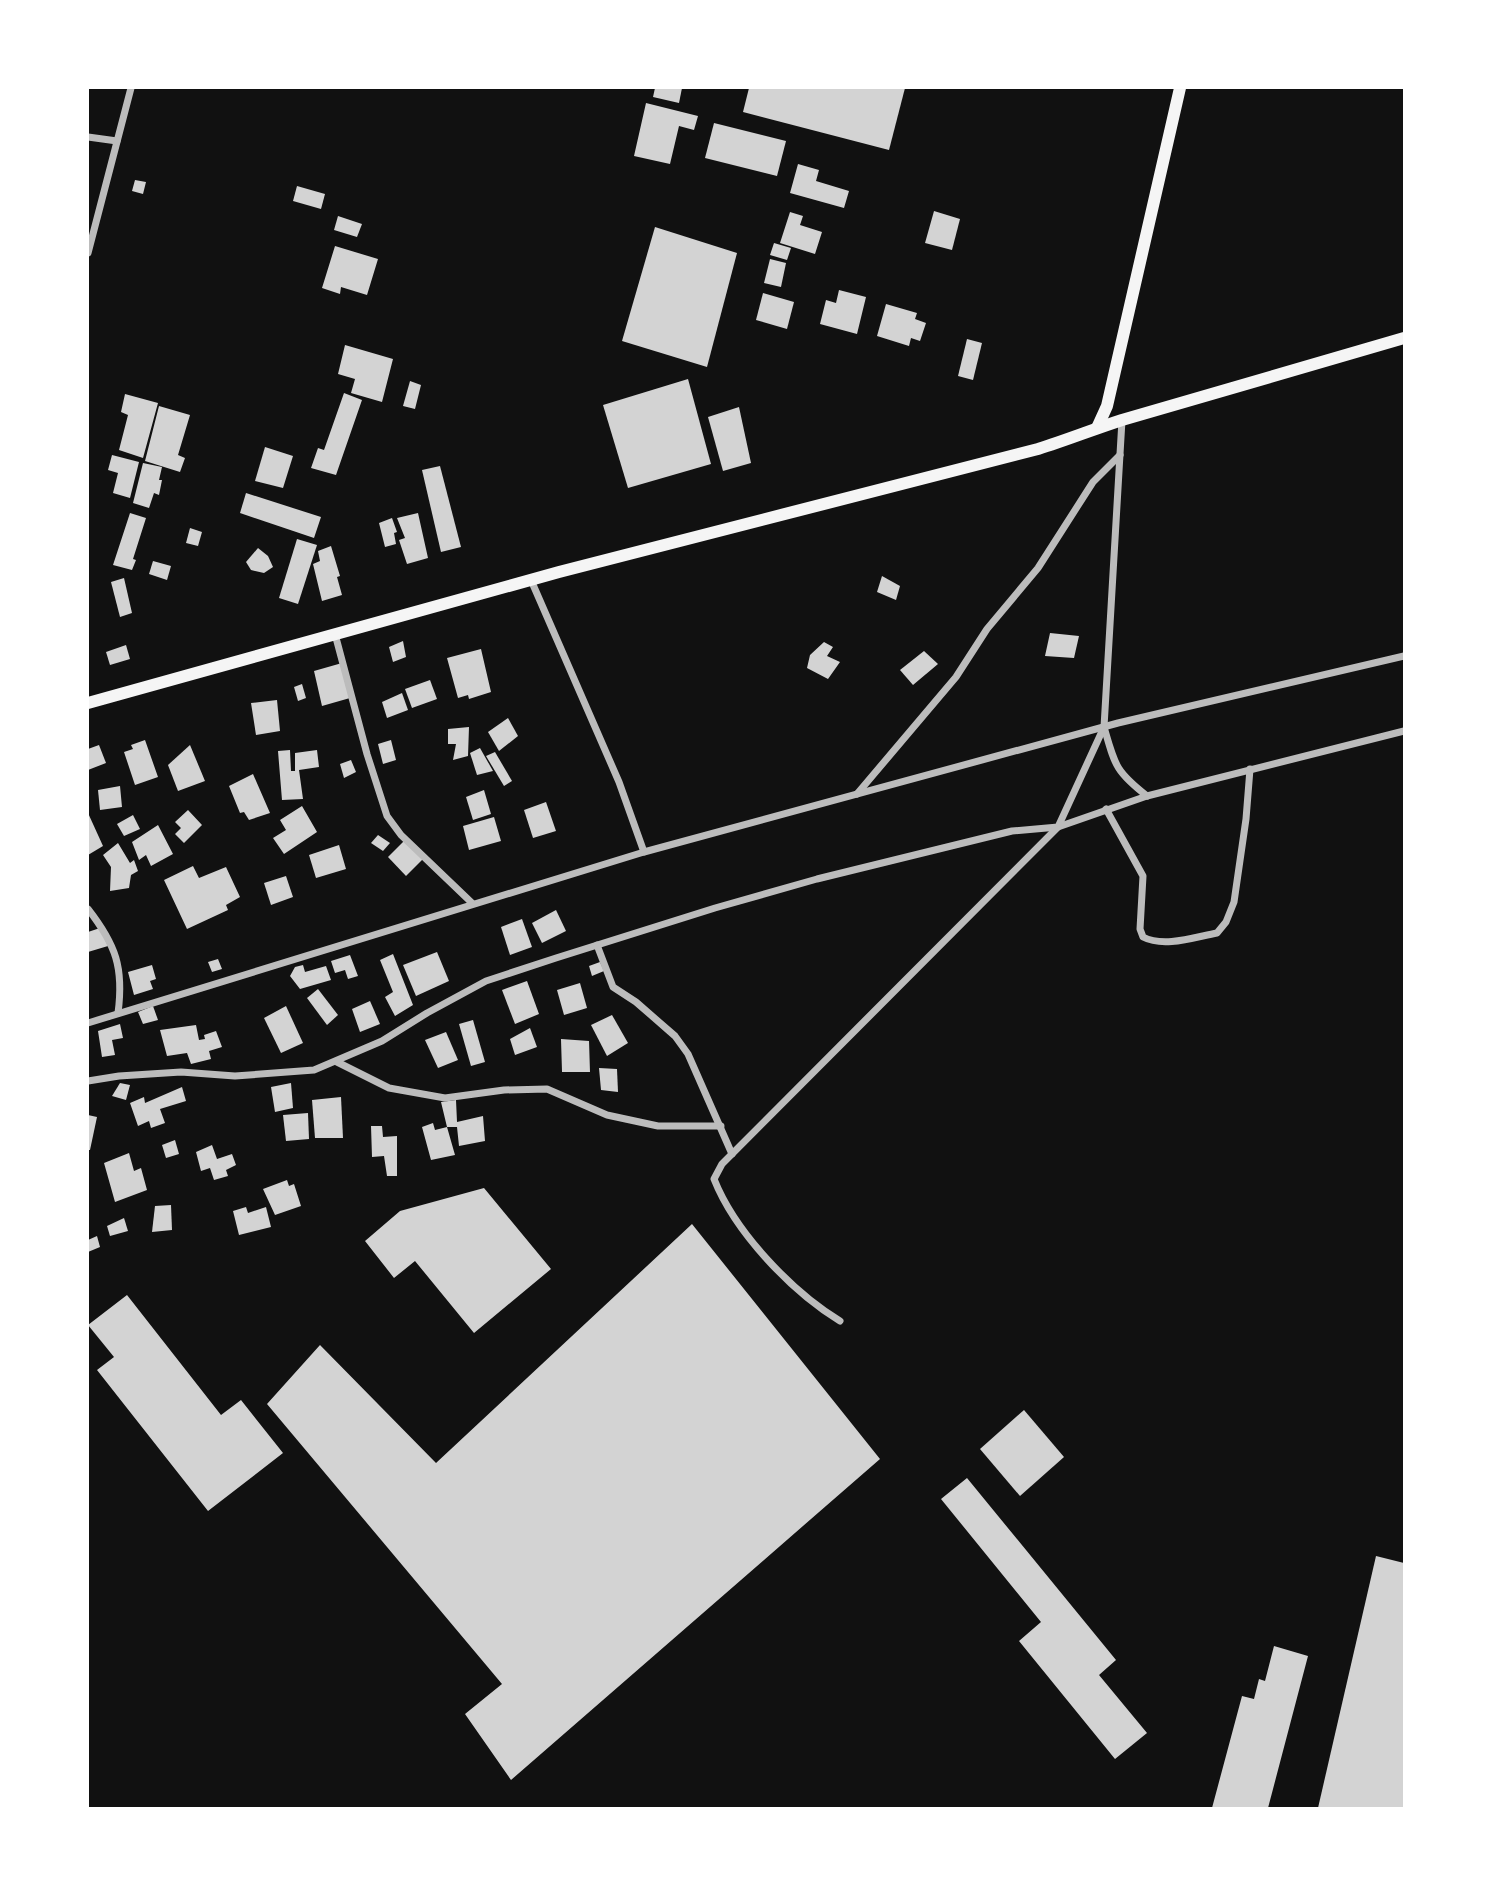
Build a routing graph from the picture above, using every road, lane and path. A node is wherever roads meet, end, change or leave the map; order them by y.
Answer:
1 (131, 88) edge
2 (1180, 88) edge
3 (88, 137) edge
4 (117, 141) junction
5 (88, 253) edge
6 (1405, 338) edge
7 (1122, 420) junction
8 (1097, 428) junction
9 (1120, 455) junction
10 (531, 580) junction
11 (335, 634) junction
12 (1405, 656) edge
13 (88, 703) edge
14 (1104, 727) junction
15 (1405, 731) edge
16 (1250, 769) junction
17 (856, 794) junction
18 (1147, 796) junction
19 (1106, 809) junction
20 (1058, 827) junction
21 (644, 852) junction
22 (472, 903) junction
23 (88, 909) edge
24 (597, 945) junction
25 (118, 1013) junction
26 (88, 1023) edge
27 (337, 1062) junction
28 (88, 1081) edge
29 (721, 1126) junction
30 (732, 1154) junction
31 (840, 1321) dead end

1 - 4 street
2 - 8 main road
3 - 4 street
4 - 5 street
6 - 7 main road
7 - 8 main road
7 - 9 street
8 - 10 main road
9 - 14 street
9 - 17 street
10 - 11 main road
10 - 21 street
11 - 13 main road
11 - 22 street
12 - 14 street
14 - 17 street
14 - 18 street
14 - 20 street
15 - 16 street
16 - 18 street
16 - 19 street
17 - 21 street
18 - 19 street
19 - 20 street
20 - 24 street
20 - 30 street
21 - 22 street
22 - 25 street
23 - 25 street
24 - 27 street
24 - 29 street
25 - 26 street
27 - 28 street
27 - 29 street
29 - 30 street
30 - 31 street

